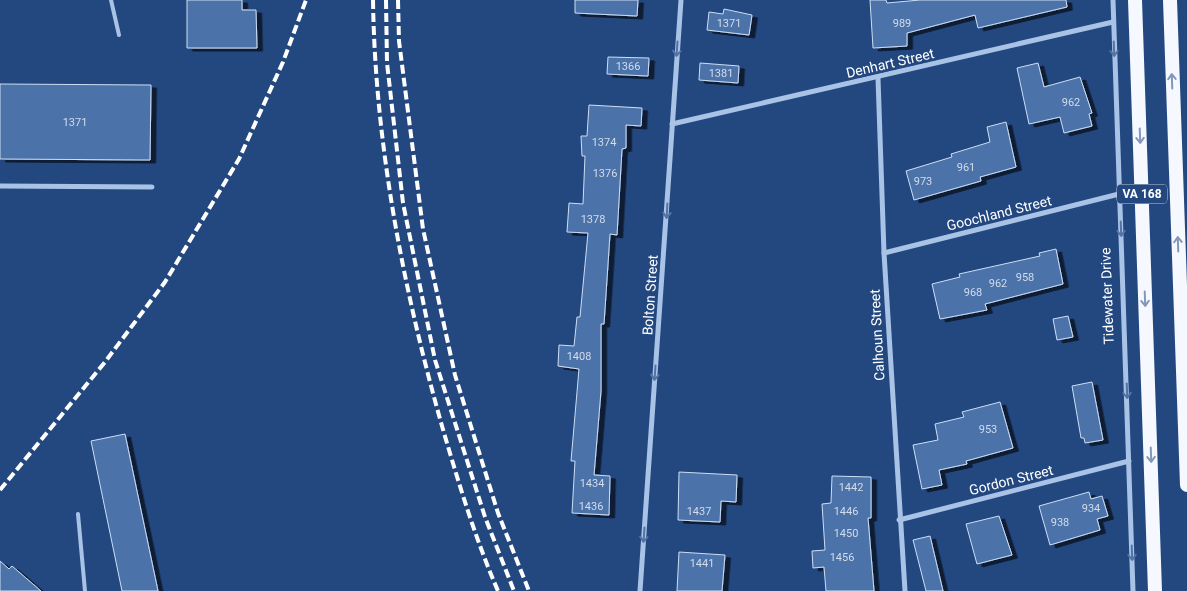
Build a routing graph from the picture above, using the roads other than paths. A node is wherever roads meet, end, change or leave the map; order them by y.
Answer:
1 (110, 0) edge
2 (681, 0) edge
3 (1113, 0) edge
4 (1135, 0) edge
5 (1170, 0) edge
6 (1114, 22) junction
7 (119, 34) dead end
8 (878, 78) junction
9 (672, 124) junction
10 (0, 186) edge
11 (152, 187) dead end
12 (1119, 194) junction
13 (884, 253) junction
14 (1129, 461) junction
15 (1187, 485) edge
16 (78, 514) dead end
17 (899, 520) junction
18 (85, 591) edge
19 (640, 591) edge
20 (904, 591) edge
21 (1133, 591) edge
22 (1155, 591) edge

1 - 7 lane
2 -> 9 street, Bolton Street
3 - 6 street, Tidewater Drive
4 -> 22 highway, VA 168
15 -> 5 highway, VA 168
6 - 8 street, Denhart Street
6 -> 12 street, Tidewater Drive
8 - 9 street, Denhart Street
8 - 13 street, Calhoun Street
9 -> 19 street, Bolton Street
10 - 11 street
12 - 13 street, Goochland Street
12 -> 14 street, Tidewater Drive
13 - 17 street, Calhoun Street
14 - 17 street, Gordon Street
14 -> 21 street, Tidewater Drive
16 - 18 lane
17 - 20 street, Calhoun Street

